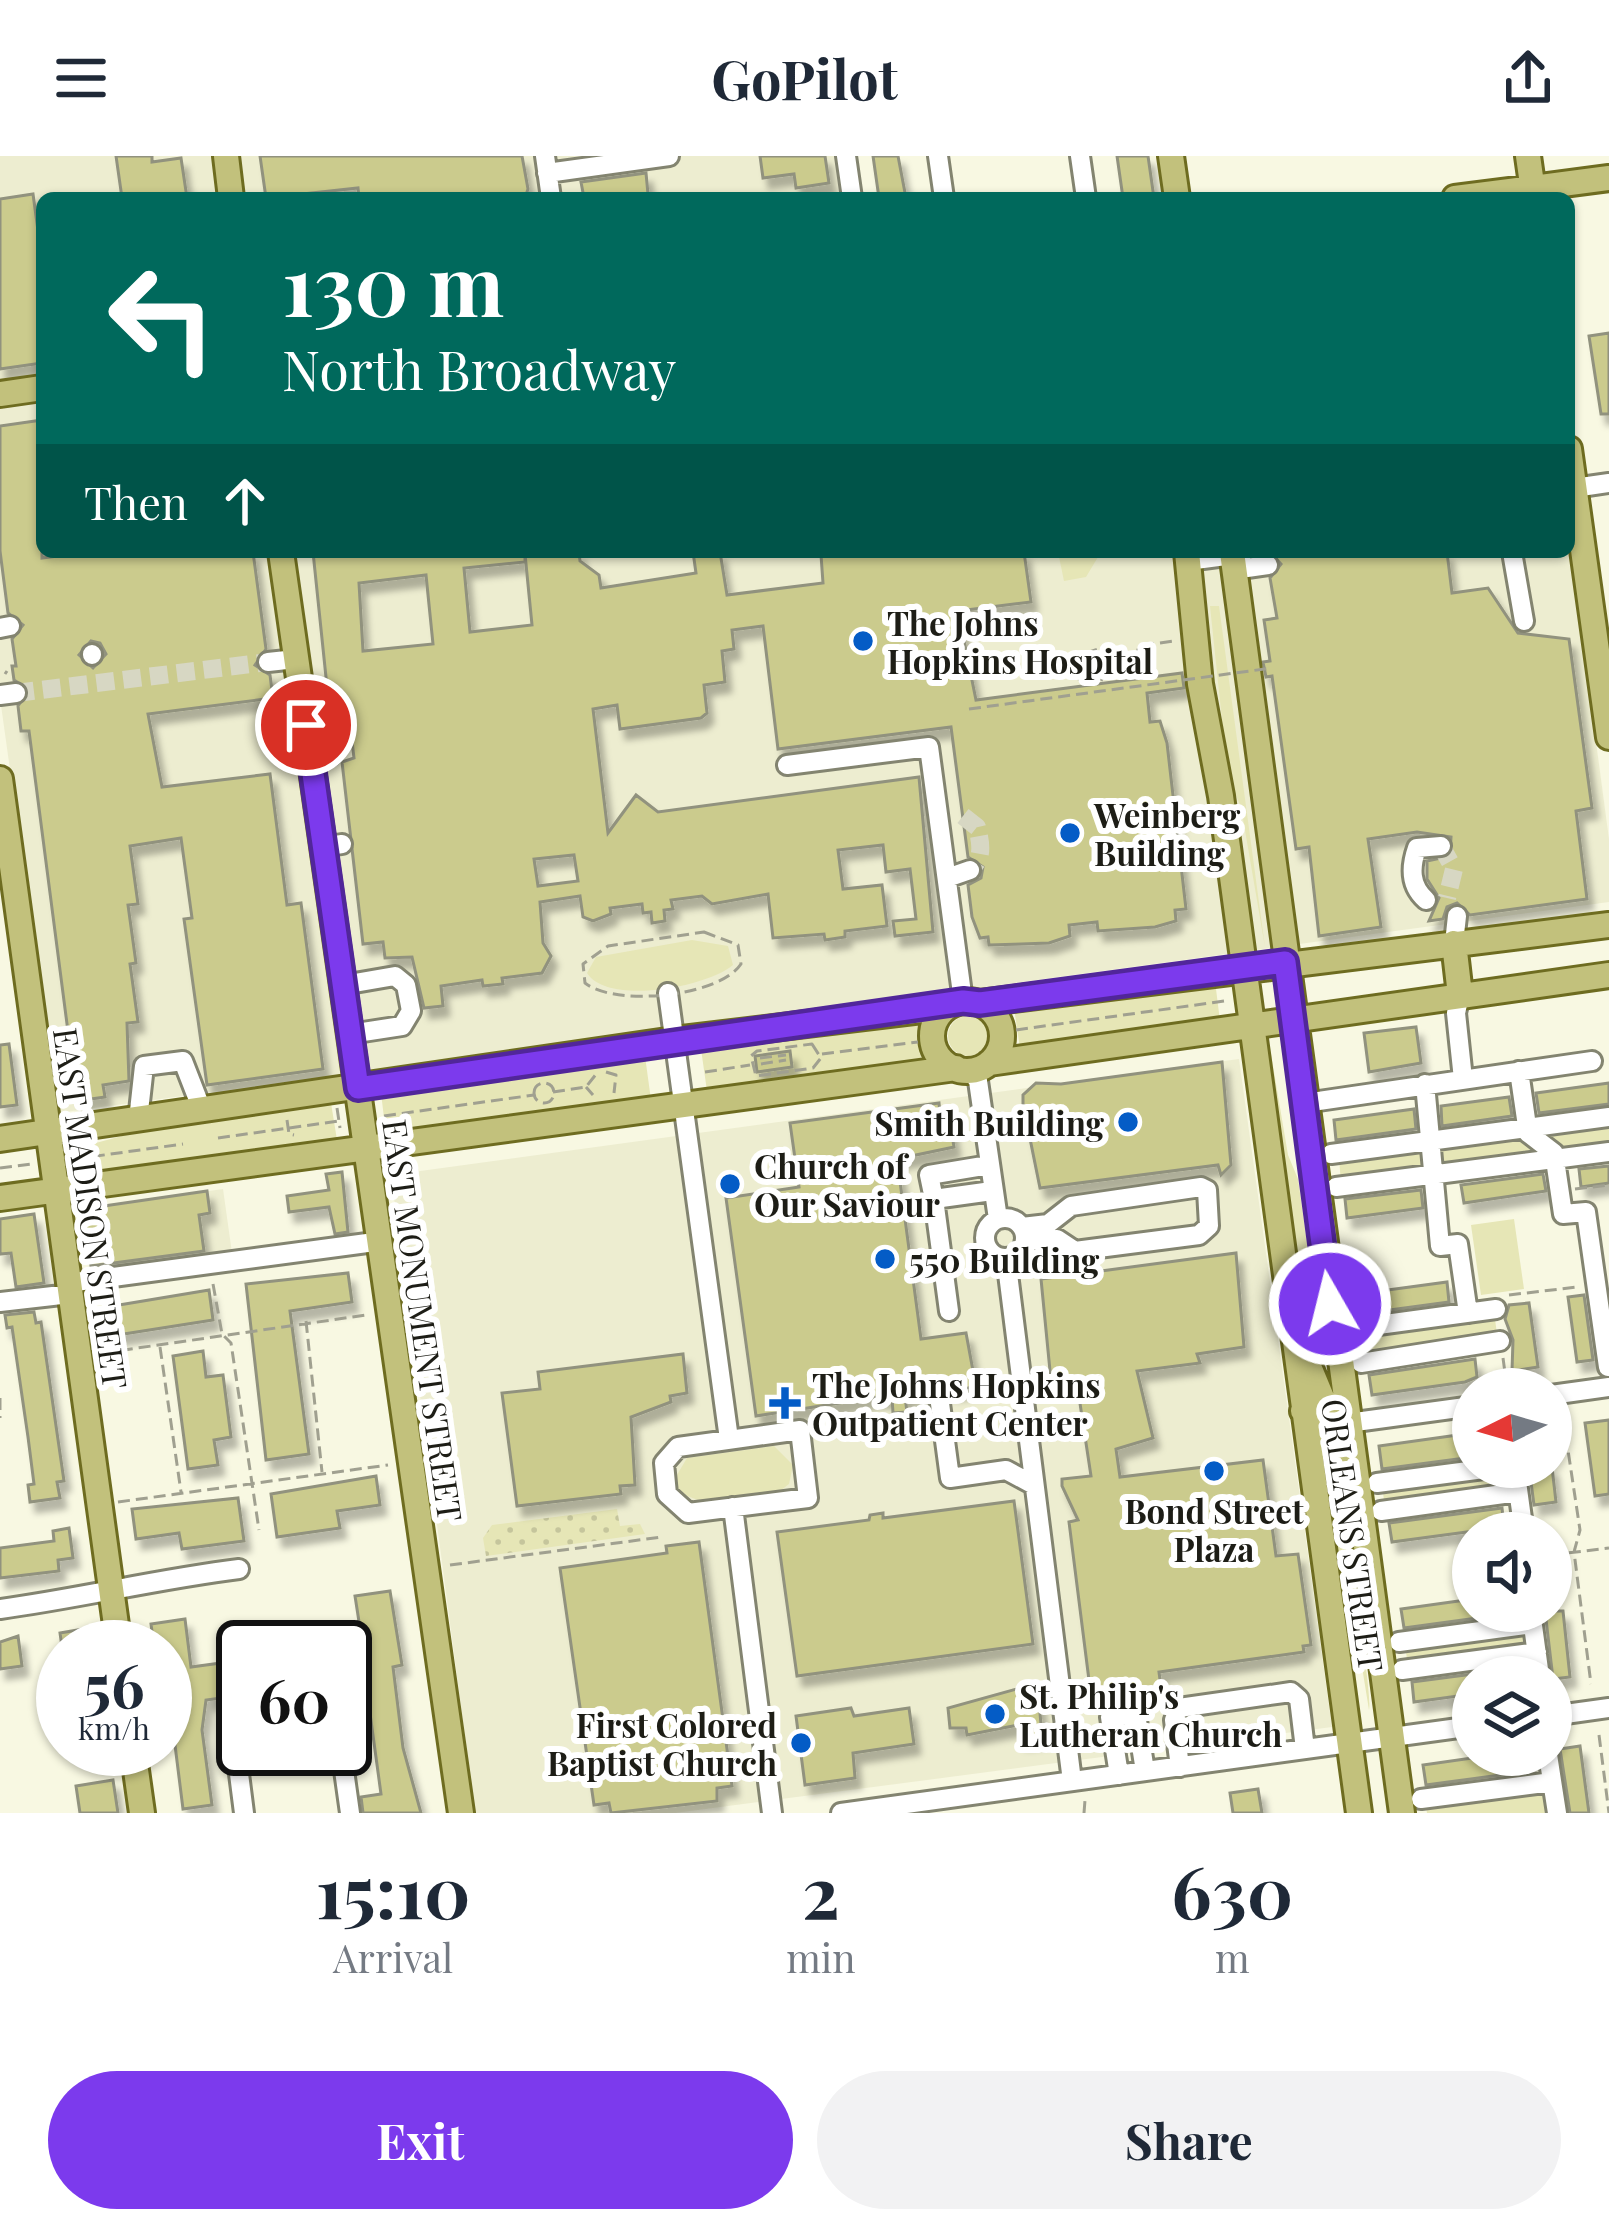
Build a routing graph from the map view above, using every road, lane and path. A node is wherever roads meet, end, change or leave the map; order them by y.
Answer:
1 (226, 156) edge
2 (669, 156) edge
3 (846, 156) edge
4 (938, 156) edge
5 (1080, 156) edge
6 (1171, 156) edge
7 (1528, 156) edge
8 (546, 164) edge
9 (1609, 178) edge
10 (230, 192) edge
11 (851, 192) edge
12 (943, 192) edge
13 (1085, 192) edge
14 (1176, 192) edge
15 (1533, 192) edge
16 (1538, 192) edge
17 (36, 389) edge
18 (0, 394) edge
19 (1609, 483) edge
20 (1575, 488) edge
21 (1575, 494) edge
22 (282, 558) edge
23 (1188, 558) edge
24 (1234, 558) edge
25 (1238, 558) edge
26 (1513, 558) edge
27 (1268, 565) dead end
28 (1524, 621) dead end
29 (1175, 641) dead end
30 (296, 659) junction
31 (268, 662) tunnel mouth
32 (1075, 664) junction
33 (1272, 668) dead end
34 (1027, 670) dead end
35 (1106, 670) junction
36 (1605, 676) edge
37 (969, 709) dead end
38 (1609, 737) edge
39 (787, 765) dead end
40 (0, 779) edge
41 (938, 814) junction
42 (963, 816) dead end
43 (1432, 840) dead end
44 (970, 870) dead end
45 (947, 878) junction
46 (1426, 900) dead end
47 (1457, 916) tunnel mouth
48 (1609, 925) edge
49 (1454, 943) junction
50 (1285, 962) junction
51 (1609, 975) edge
52 (1232, 977) junction
53 (343, 985) junction
54 (668, 993) junction
55 (1460, 995) junction
56 (1224, 1001) junction
57 (963, 1004) junction
58 (1293, 1018) junction
59 (1238, 1022) junction
60 (1016, 1030) dead end
61 (350, 1034) junction
62 (674, 1040) junction
63 (918, 1042) dead end
64 (820, 1054) junction
65 (730, 1055) dead end
66 (786, 1058) dead end
67 (760, 1061) dead end
68 (1592, 1061) dead end
69 (751, 1065) junction
70 (972, 1067) junction
71 (731, 1068) junction
72 (1519, 1071) junction
73 (705, 1072) dead end
74 (1463, 1078) junction
75 (1425, 1084) junction
76 (586, 1087) junction
77 (554, 1092) junction
78 (347, 1095) junction
79 (534, 1095) junction
80 (610, 1096) dead end
81 (599, 1097) dead end
82 (1305, 1102) junction
83 (683, 1107) junction
84 (202, 1110) junction
85 (286, 1113) dead end
86 (382, 1116) dead end
87 (1609, 1117) edge
88 (138, 1120) junction
89 (339, 1121) junction
90 (1527, 1128) junction
91 (288, 1129) junction
92 (48, 1133) junction
93 (218, 1138) dead end
94 (0, 1139) edge
95 (1432, 1141) junction
96 (341, 1142) dead end
97 (183, 1144) dead end
98 (74, 1149) dead end
99 (367, 1149) junction
100 (1609, 1152) edge
101 (1331, 1154) dead end
102 (1555, 1158) junction
103 (32, 1164) dead end
104 (989, 1165) junction
105 (0, 1168) edge
106 (1436, 1173) junction
107 (1609, 1185) edge
108 (1336, 1186) dead end
109 (56, 1190) junction
110 (992, 1191) junction
111 (1560, 1191) junction
112 (0, 1198) edge
113 (934, 1199) junction
114 (1061, 1216) junction
115 (998, 1219) junction
116 (1023, 1234) junction
117 (382, 1241) junction
118 (1065, 1244) junction
119 (1006, 1258) junction
120 (210, 1264) junction
121 (1283, 1264) junction
122 (1598, 1285) junction
123 (69, 1288) junction
124 (0, 1302) edge
125 (1503, 1302) joint
126 (949, 1311) dead end
127 (392, 1312) junction
128 (1468, 1313) junction
129 (306, 1322) junction
130 (1357, 1328) dead end
131 (1606, 1328) edge
132 (222, 1334) junction
133 (1500, 1342) dead end
134 (160, 1345) junction
135 (78, 1356) junction
136 (1361, 1363) dead end
137 (1608, 1367) edge
138 (1609, 1387) edge
139 (1572, 1392) edge
140 (939, 1396) dead end
141 (0, 1398) edge
142 (1452, 1409) edge
143 (1303, 1411) junction
144 (0, 1418) edge
145 (1348, 1423) junction
146 (729, 1439) junction
147 (411, 1461) junction
148 (1452, 1473) edge
149 (322, 1474) junction
150 (1572, 1477) edge
151 (1377, 1483) dead end
152 (250, 1484) junction
153 (1034, 1485) junction
154 (1518, 1488) edge
155 (1518, 1492) junction
156 (181, 1494) junction
157 (99, 1505) junction
158 (733, 1507) junction
159 (1381, 1511) dead end
160 (1521, 1512) edge
161 (259, 1531) dead end
162 (662, 1537) dead end
163 (1609, 1548) edge
164 (1574, 1552) junction
165 (1367, 1556) junction
166 (427, 1568) junction
167 (239, 1569) dead end
168 (111, 1594) junction
169 (0, 1609) edge
170 (114, 1620) edge
171 (1454, 1632) edge
172 (1534, 1632) edge
173 (1399, 1642) dead end
174 (1537, 1652) junction
175 (1537, 1656) edge
176 (1402, 1670) dead end
177 (1592, 1684) dead end
178 (1609, 1708) edge
179 (1572, 1713) edge
180 (1452, 1729) edge
181 (1599, 1736) dead end
182 (1392, 1737) junction
183 (1350, 1743) junction
184 (1305, 1749) junction
185 (1180, 1767) junction
186 (1145, 1771) junction
187 (1119, 1775) junction
188 (137, 1776) edge
189 (239, 1776) edge
190 (344, 1776) edge
191 (1551, 1776) edge
192 (1072, 1781) junction
193 (1552, 1782) junction
194 (1085, 1800) dead end
195 (945, 1806) edge
196 (1412, 1806) edge
197 (142, 1813) edge
198 (244, 1813) edge
199 (350, 1813) edge
200 (461, 1813) edge
201 (772, 1813) edge
202 (841, 1813) edge
203 (1084, 1813) edge
204 (1359, 1813) edge
205 (1557, 1813) edge
206 (1609, 1813) edge

1 - 10 main road
2 - 8 street
3 - 11 street
4 - 12 street
5 - 13 street
6 - 14 main road
7 - 15 main road
9 - 16 main road
17 - 18 main road
19 - 20 street
21 - 36 main road
22 - 30 main road, EAST MONUMENT STREET
23 - 52 main road, ORLEANS STREET
24 - 50 main road, ORLEANS STREET
25 - 27 street
26 - 28 street
29 - 35 path
30 - 31 street
30 - 53 main road, EAST MONUMENT STREET
32 - 34 path
32 - 35 path
32 - 35 path
33 - 37 path, bridge
36 - 38 main road
39 - 41 street
40 - 92 main road, EAST MADISON STREET
41 - 42 street
41 - 45 street
43 - 46 street
44 - 45 street
45 - 57 street
47 - 49 street
48 - 49 main road
49 - 50 main road
49 - 55 main road
50 - 52 main road
50 - 58 main road, ORLEANS STREET
51 - 55 main road
52 - 56 path
52 - 57 main road
52 - 59 main road, ORLEANS STREET
53 - 61 main road, EAST MONUMENT STREET
53 - 61 street
54 - 54 path
54 - 62 street
55 - 58 main road
55 - 74 street
56 - 59 path
56 - 60 path
57 - 62 main road
57 - 70 main road
57 - 70 main road
58 - 59 main road
58 - 82 main road, ORLEANS STREET
59 - 70 main road
59 - 121 main road, ORLEANS STREET
61 - 78 main road, EAST MONUMENT STREET
62 - 78 main road
62 - 83 street
63 - 64 path
64 - 69 path
64 - 69 path
65 - 71 path
66 - 67 path
68 - 72 street
69 - 71 path
70 - 83 main road
70 - 104 street
71 - 73 path
72 - 74 street
72 - 90 street
74 - 75 street
75 - 82 street
75 - 95 street
76 - 77 path
76 - 80 path
76 - 81 path
77 - 79 path
77 - 79 path
78 - 84 main road
78 - 89 path
78 - 99 main road, EAST MONUMENT STREET
79 - 86 path
82 - 145 main road, ORLEANS STREET
83 - 99 main road
83 - 146 street
84 - 88 main road
84 - 88 street
85 - 91 path
87 - 90 street
88 - 92 main road
89 - 91 path
89 - 96 path
90 - 95 street
90 - 102 street
91 - 93 path
92 - 94 main road
92 - 109 main road, EAST MADISON STREET
95 - 101 street
95 - 106 street
97 - 98 path
99 - 109 main road
99 - 117 main road, EAST MONUMENT STREET
100 - 102 street
102 - 106 street
102 - 111 street
103 - 105 path
104 - 110 street
104 - 113 street
106 - 108 street
106 - 128 street
107 - 111 path
109 - 112 main road
109 - 123 main road, EAST MADISON STREET
110 - 113 street
110 - 115 street
111 - 122 street
113 - 126 street
114 - 116 street
114 - 118 street
114 - 118 street
115 - 116 street
115 - 119 street
116 - 118 street
116 - 119 street
117 - 120 street
117 - 127 main road, EAST MONUMENT STREET
119 - 153 street
120 - 123 street
120 - 132 path
121 - 143 main road, ORLEANS STREET
121 - 145 main road
122 - 125 path
122 - 131 street
123 - 124 street
123 - 135 main road, EAST MADISON STREET
125 - 128 street
127 - 129 path
127 - 147 main road, EAST MONUMENT STREET
128 - 130 street
129 - 132 path
129 - 149 path
131 - 137 street
132 - 134 path
132 - 152 path
133 - 136 street
134 - 135 path
134 - 156 path
135 - 157 main road, EAST MADISON STREET
138 - 139 street
140 - 153 street
141 - 144 path
142 - 145 street
143 - 165 main road
143 - 183 main road, ORLEANS STREET
145 - 165 main road, ORLEANS STREET
146 - 158 street
146 - 158 street
147 - 149 path
147 - 166 main road, EAST MONUMENT STREET
148 - 151 street
149 - 152 path
150 - 164 path
152 - 156 path
152 - 161 path
153 - 192 street
154 - 155 street
155 - 159 street
155 - 160 street
156 - 157 path
157 - 168 main road, EAST MADISON STREET
158 - 201 street
162 - 166 path
163 - 164 path
164 - 177 path
165 - 182 main road, ORLEANS STREET
166 - 200 main road, EAST MONUMENT STREET
167 - 168 street
168 - 169 street
168 - 170 main road, EAST MADISON STREET
171 - 173 street
172 - 174 street
174 - 175 street
174 - 176 street
178 - 179 street
180 - 182 street
181 - 206 path
182 - 183 street
182 - 196 main road, ORLEANS STREET
183 - 184 street
183 - 204 main road, ORLEANS STREET
184 - 185 street
184 - 185 street
185 - 186 street
186 - 187 street
186 - 187 street
187 - 192 street
188 - 197 main road
189 - 198 street
190 - 199 street
191 - 193 street
192 - 195 street
193 - 196 street
193 - 205 street
194 - 203 path
195 - 202 street

